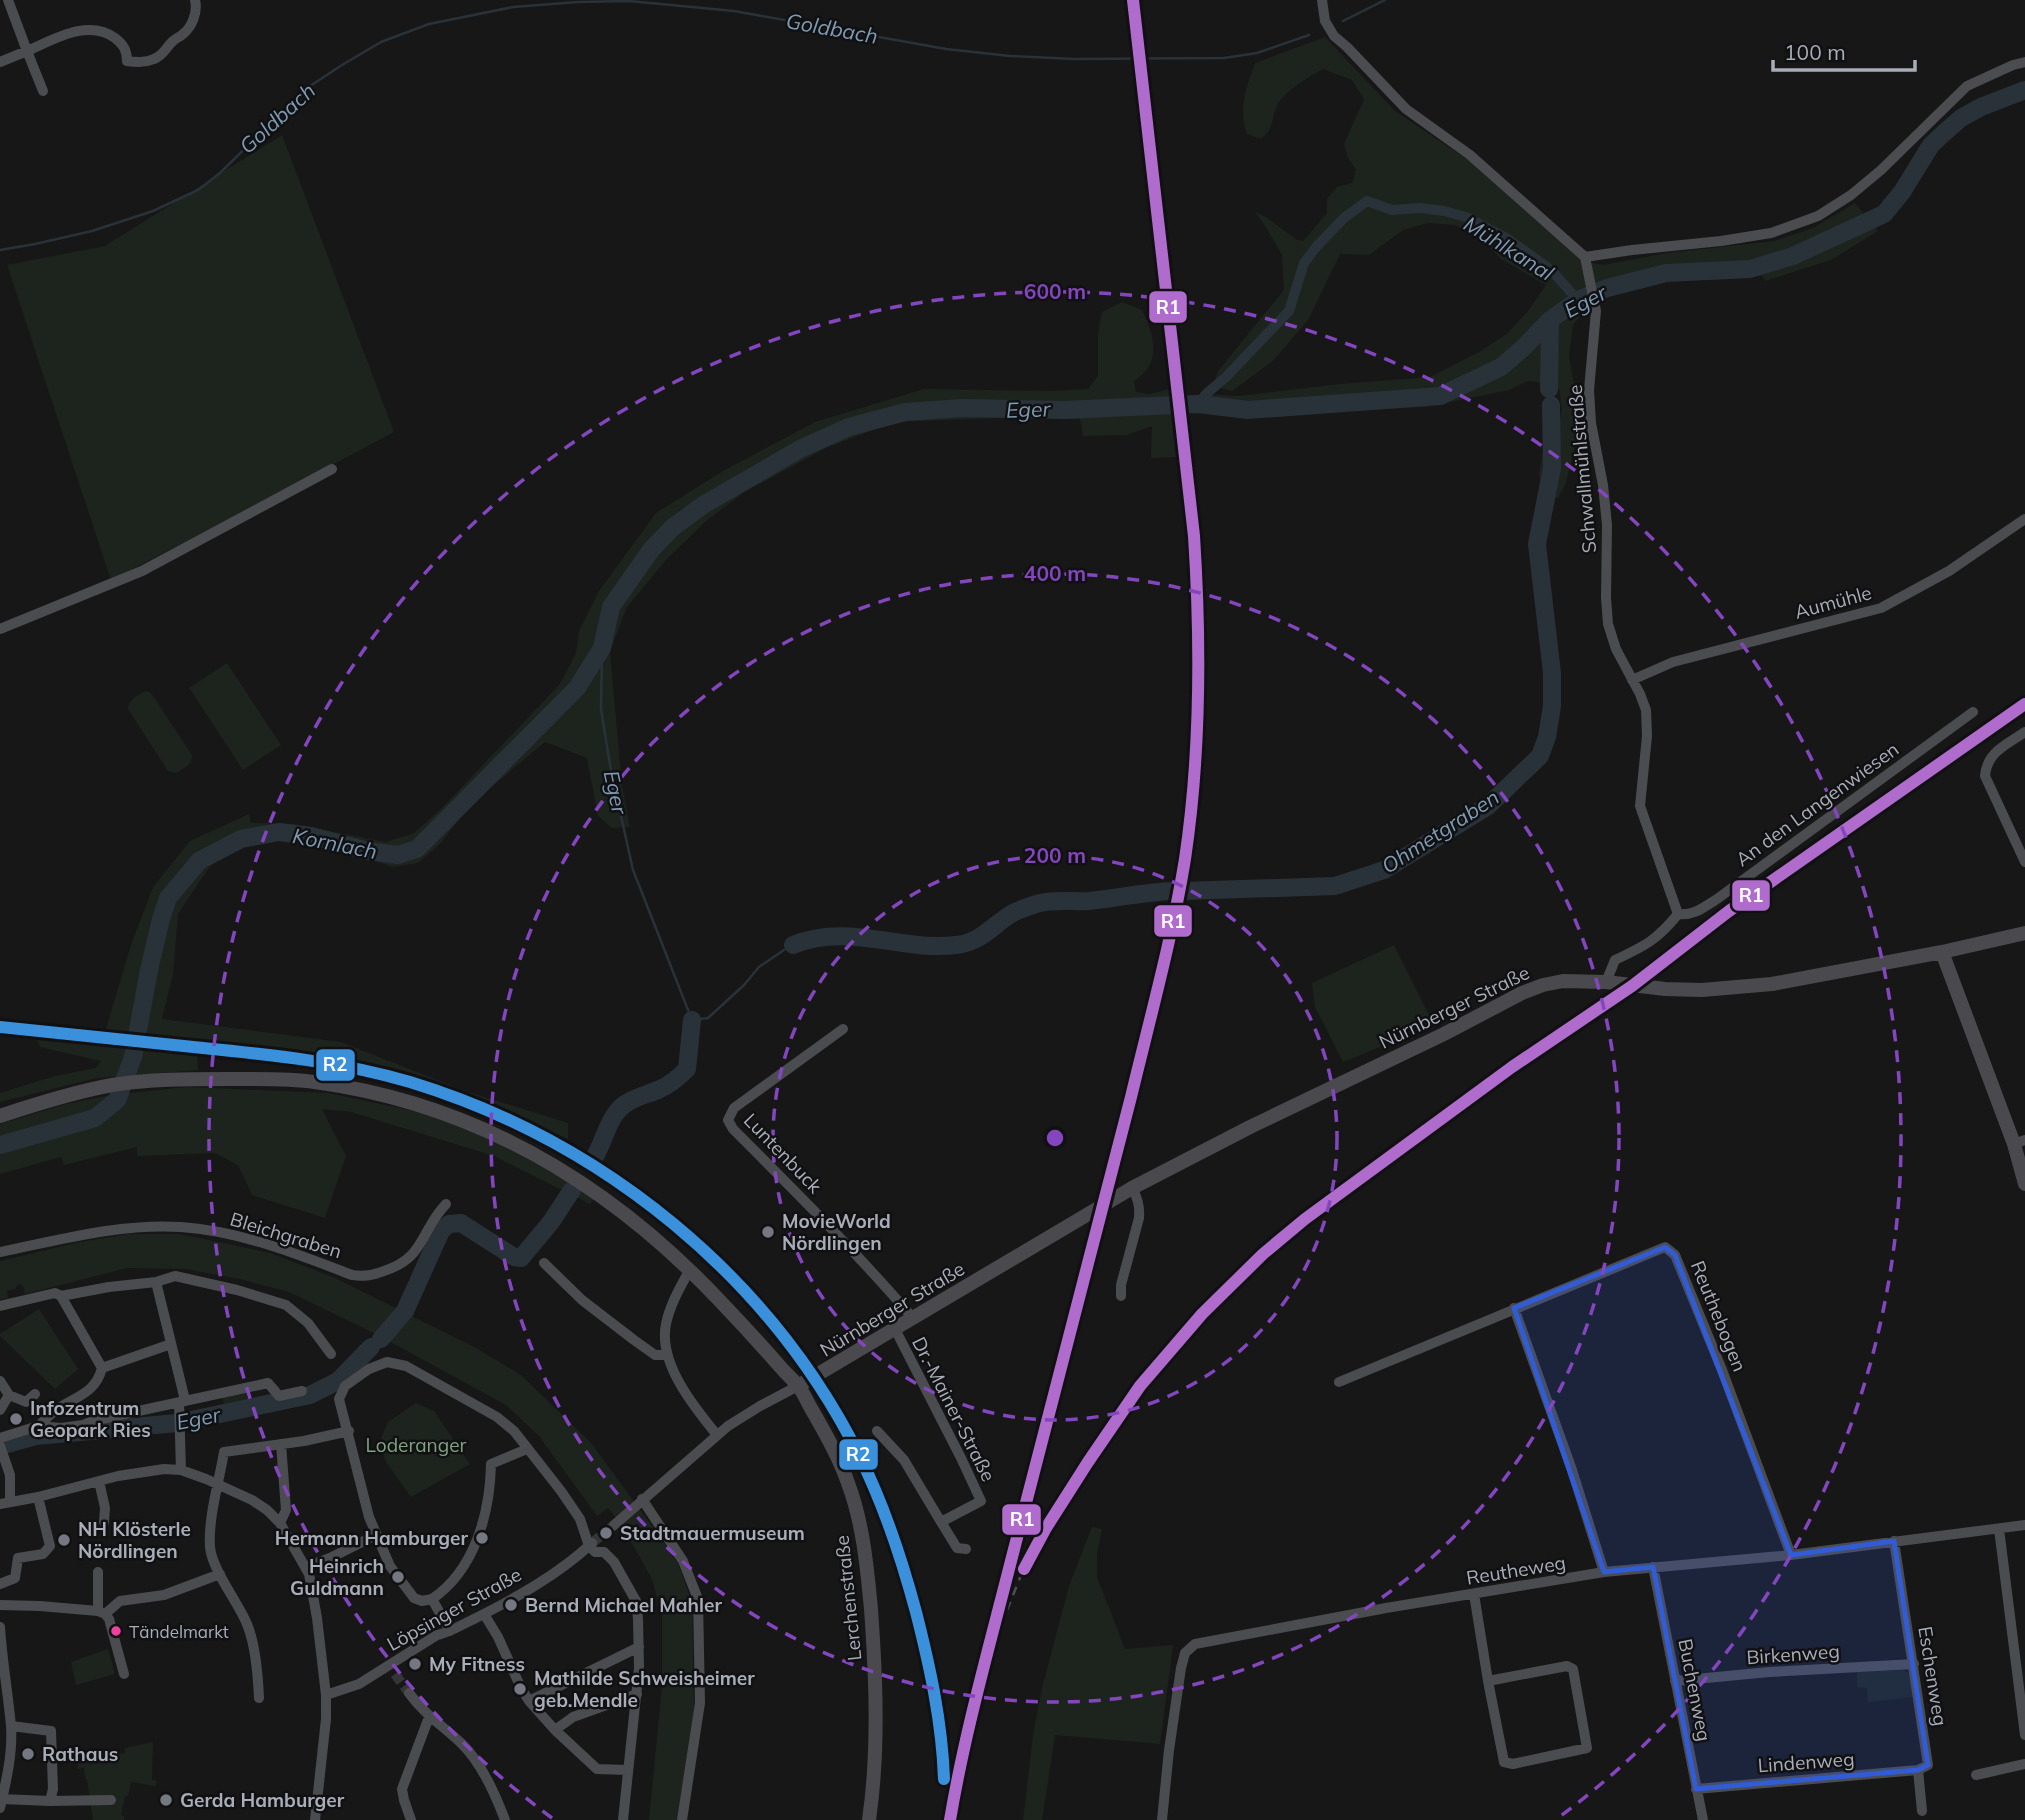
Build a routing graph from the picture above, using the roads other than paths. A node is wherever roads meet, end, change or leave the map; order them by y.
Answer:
1 (8, 0) edge
2 (195, 0) edge
3 (1322, 0) edge
4 (27, 51) junction
5 (0, 62) edge
6 (2025, 62) edge
7 (43, 91) dead end
8 (1585, 257) junction
9 (332, 469) dead end
10 (2025, 519) edge
11 (0, 629) edge
12 (1632, 680) junction
13 (1973, 712) dead end
14 (2025, 732) edge
15 (2025, 862) edge
16 (1678, 914) junction
17 (2025, 933) edge
18 (1942, 953) junction
19 (1606, 982) junction
20 (843, 1029) dead end
21 (0, 1116) edge
22 (2019, 1142) edge
23 (2025, 1184) edge
24 (1132, 1188) junction
25 (446, 1204) dead end
26 (0, 1252) edge
27 (544, 1263) dead end
28 (690, 1269) junction
29 (156, 1282) junction
30 (61, 1296) junction
31 (1121, 1296) dead end
32 (0, 1306) edge
33 (1514, 1308) junction
34 (913, 1318) junction
35 (895, 1329) junction
36 (171, 1344) junction
37 (331, 1354) dead end
38 (667, 1355) junction
39 (103, 1368) junction
40 (0, 1381) edge
41 (1339, 1382) dead end
42 (798, 1386) junction
43 (302, 1391) dead end
44 (35, 1394) dead end
45 (9, 1395) junction
46 (182, 1401) junction
47 (0, 1410) edge
48 (38, 1426) junction
49 (348, 1431) junction
50 (877, 1431) dead end
51 (717, 1435) junction
52 (0, 1438) edge
53 (281, 1444) junction
54 (0, 1446) edge
55 (527, 1448) junction
56 (181, 1471) junction
57 (99, 1481) junction
58 (218, 1485) junction
59 (38, 1497) junction
60 (642, 1499) junction
61 (5, 1503) edge
62 (104, 1522) dead end
63 (941, 1522) junction
64 (280, 1523) junction
65 (2025, 1525) edge
66 (613, 1526) tunnel mouth
67 (1999, 1528) junction
68 (376, 1535) junction
69 (1894, 1541) junction
70 (591, 1544) junction
71 (966, 1549) dead end
72 (1791, 1555) junction
73 (306, 1567) junction
74 (1653, 1567) junction
75 (98, 1572) dead end
76 (1604, 1572) junction
77 (220, 1574) junction
78 (0, 1584) edge
79 (1474, 1594) junction
80 (432, 1599) junction
81 (0, 1605) edge
82 (102, 1613) junction
83 (484, 1614) junction
84 (0, 1627) edge
85 (450, 1631) junction
86 (639, 1647) junction
87 (1913, 1664) junction
88 (124, 1674) dead end
89 (1488, 1681) junction
90 (1675, 1681) junction
91 (409, 1693) tunnel mouth
92 (637, 1694) junction
93 (326, 1695) junction
94 (259, 1698) dead end
95 (529, 1701) junction
96 (429, 1717) junction
97 (10, 1721) junction
98 (555, 1730) junction
99 (2025, 1735) edge
100 (2025, 1765) edge
101 (628, 1770) junction
102 (1919, 1770) junction
103 (1976, 1775) dead end
104 (1696, 1789) junction
105 (50, 1801) junction
106 (111, 1801) dead end
107 (1, 1804) edge
108 (1922, 1811) dead end
109 (315, 1820) edge
110 (411, 1820) edge
111 (505, 1820) edge
112 (623, 1820) edge
113 (682, 1820) edge
114 (869, 1820) edge
115 (1162, 1820) edge
116 (1703, 1820) edge

1 - 4 street
2 - 4 street
3 - 8 street
4 - 5 street
4 - 7 street
6 - 8 street
8 - 12 street, Schwallmühlstraße
9 - 11 street
10 - 12 street, Aumühle
12 - 16 street, Schwallmühlstraße
13 - 16 street, An den Langenwiesen
14 - 15 street
16 - 19 street
17 - 18 main road, Nürnberger Straße
18 - 19 main road, Nürnberger Straße
18 - 22 main road
19 - 24 main road, Nürnberger Straße
20 - 34 street, Luntenbuck
21 - 28 main road, Lerchenstraße
22 - 23 main road
24 - 31 street
24 - 34 main road, Nürnberger Straße
25 - 26 street, Bleichgraben
27 - 38 street
28 - 38 street
28 - 42 main road, Lerchenstraße
29 - 30 street
29 - 36 street
29 - 37 street
30 - 32 street
30 - 39 street
33 - 41 street, Reuthebogen
33 - 72 street, Reuthebogen
33 - 76 street
34 - 35 main road, Nürnberger Straße
35 - 42 main road, Nürnberger Straße
35 - 63 street, Dr.-Mainer-Straße
36 - 39 street
36 - 46 street
38 - 51 street
39 - 48 street
40 - 45 street
42 - 51 street, Nürnberger Straße
42 - 114 main road, Lerchenstraße
43 - 46 street
44 - 45 street
45 - 47 street
46 - 48 street
46 - 56 street
48 - 52 street
49 - 53 street
49 - 55 street
49 - 68 street
50 - 63 street
51 - 60 street, Nürnberger Straße
53 - 58 street
53 - 64 street
54 - 61 street
55 - 70 street
55 - 80 street
56 - 57 street
56 - 58 street
57 - 59 street
57 - 62 street
58 - 64 street
58 - 77 street
59 - 61 street
59 - 78 street
60 - 66 street, Nürnberger Straße
60 - 113 street
63 - 71 street
64 - 73 street
65 - 67 street, Reutheweg
67 - 69 street, Reutheweg
67 - 99 street
68 - 73 street
68 - 80 street
69 - 72 street, Reutheweg
69 - 87 street, Eschenweg
70 - 83 street, Löpsinger Straße
70 - 86 street
72 - 74 street, Reutheweg
73 - 93 street
74 - 76 street, Reutheweg
74 - 90 street, Buchenweg
75 - 82 street
76 - 79 street, Reutheweg
77 - 82 street
77 - 94 street
79 - 89 street
79 - 115 street, Reutheweg
80 - 85 street
81 - 82 street
82 - 88 street
83 - 85 street, Löpsinger Straße
83 - 95 street
84 - 97 street
85 - 93 street, Löpsinger Straße
86 - 92 street
86 - 95 street
87 - 90 street, Birkenweg
87 - 102 street, Eschenweg
89 - 89 street
90 - 104 street, Buchenweg
91 - 96 street
92 - 98 street
92 - 101 street
93 - 109 street
95 - 98 street
96 - 110 street
96 - 111 street
97 - 105 street
97 - 107 street
98 - 101 street
100 - 103 street
101 - 112 street
102 - 104 street, Lindenweg
102 - 108 street, Eschenweg
104 - 116 street, Buchenweg
105 - 106 street
105 - 107 street

